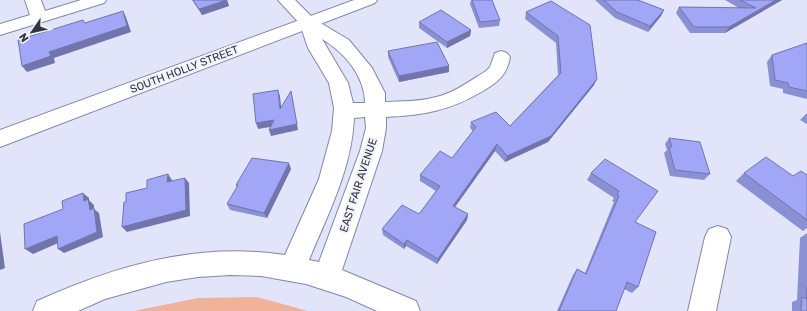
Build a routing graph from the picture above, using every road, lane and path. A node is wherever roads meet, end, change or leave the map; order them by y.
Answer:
1 (33, 0) edge
2 (98, 0) edge
3 (286, 0) edge
4 (369, 0) edge
5 (39, 18) junction
6 (308, 23) junction
7 (0, 30) edge
8 (501, 57) dead end
9 (376, 109) junction
10 (344, 111) junction
11 (0, 139) edge
12 (718, 237) dead end
13 (292, 268) junction
14 (326, 278) junction
15 (47, 311) edge
16 (406, 311) edge
17 (702, 311) edge

1 - 5 street
2 - 5 street
3 - 6 street, EAST FAIR AVENUE
4 - 6 street, SOUTH HOLLY STREET
5 - 7 street
6 - 9 street, EAST FAIR AVENUE
6 - 10 street, EAST FAIR AVENUE
6 - 11 street, SOUTH HOLLY STREET
8 - 9 street
9 - 10 street
9 - 14 street, EAST FAIR AVENUE
10 - 13 street, EAST FAIR AVENUE
12 - 17 street
13 - 14 street
13 - 15 street
14 - 16 street

